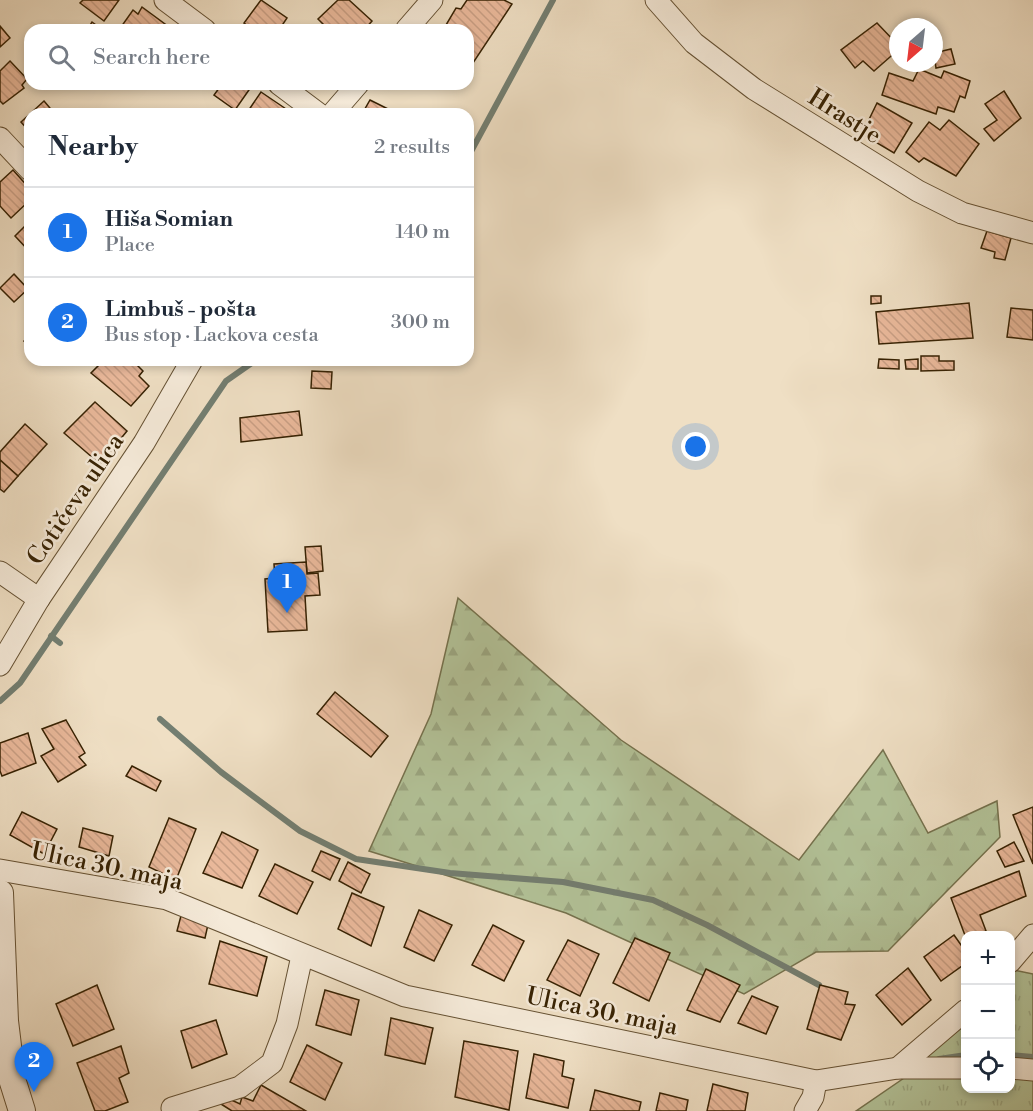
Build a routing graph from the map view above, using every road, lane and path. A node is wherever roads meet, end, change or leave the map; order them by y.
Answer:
1 (165, 0) edge
2 (432, 0) edge
3 (656, 0) edge
4 (198, 24) edge
5 (411, 24) edge
6 (287, 90) edge
7 (353, 90) edge
8 (311, 108) edge
9 (337, 108) edge
10 (0, 138) edge
11 (24, 164) edge
12 (1033, 233) edge
13 (189, 366) edge
14 (0, 572) edge
15 (39, 599) junction
16 (0, 665) edge
17 (0, 870) edge
18 (0, 893) edge
19 (1033, 935) edge
20 (302, 956) junction
21 (1015, 957) edge
22 (2, 979) edge
23 (961, 1014) edge
24 (898, 1068) junction
25 (961, 1068) edge
26 (1015, 1068) edge
27 (1033, 1070) edge
28 (816, 1081) junction
29 (172, 1108) dead end
30 (22, 1111) edge
31 (805, 1111) edge

1 - 4 street
2 - 5 street
3 - 12 street, Hrastje
6 - 8 street
7 - 9 street
10 - 11 street
13 - 15 street, Cotičeva ulica
14 - 15 street
15 - 16 street, Cotičeva ulica
17 - 20 street, Ulica 30. maja
18 - 22 street
19 - 21 street
20 - 28 street, Ulica 30. maja
20 - 29 street
22 - 30 street
23 - 24 street
24 - 25 street
24 - 28 street, Ulica 30. maja
26 - 27 street
28 - 31 street

